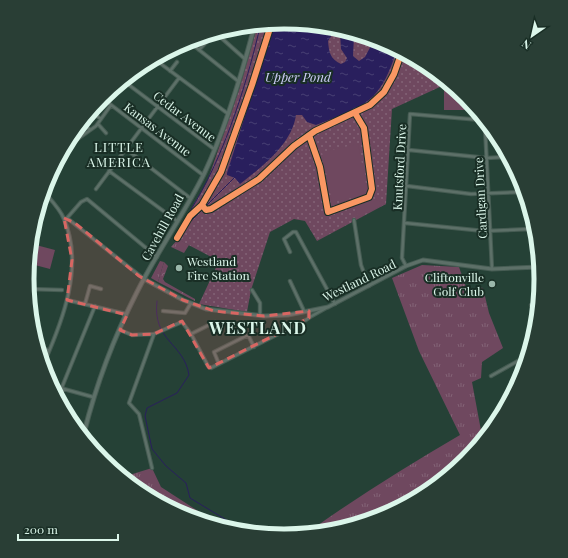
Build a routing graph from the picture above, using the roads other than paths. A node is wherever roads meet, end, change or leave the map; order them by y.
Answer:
1 (252, 31) edge
2 (221, 38) edge
3 (207, 41) edge
4 (194, 46) edge
5 (199, 50) junction
6 (245, 59) junction
7 (159, 62) edge
8 (177, 62) dead end
9 (170, 71) junction
10 (179, 78) junction
11 (238, 81) junction
12 (128, 84) edge
13 (107, 102) edge
14 (111, 105) junction
15 (158, 106) junction
16 (227, 113) junction
17 (95, 115) edge
18 (101, 119) junction
19 (476, 120) edge
20 (98, 124) junction
21 (86, 127) edge
22 (142, 127) junction
23 (90, 130) junction
24 (485, 131) edge
25 (106, 133) dead end
26 (76, 140) edge
27 (126, 149) junction
28 (214, 149) junction
29 (409, 150) junction
30 (503, 157) edge
31 (487, 158) junction
32 (109, 171) junction
33 (203, 175) junction
34 (407, 186) junction
35 (96, 189) dead end
36 (518, 192) edge
37 (488, 194) junction
38 (48, 197) edge
39 (190, 198) junction
40 (65, 218) junction
41 (354, 220) dead end
42 (177, 221) junction
43 (405, 223) junction
44 (529, 229) edge
45 (491, 231) junction
46 (290, 252) dead end
47 (157, 257) junction
48 (406, 266) junction
49 (533, 267) edge
50 (492, 269) junction
51 (144, 279) junction
52 (290, 281) dead end
53 (369, 286) junction
54 (35, 289) edge
55 (101, 289) dead end
56 (62, 290) dead end
57 (252, 290) dead end
58 (67, 300) junction
59 (191, 303) junction
60 (85, 304) junction
61 (336, 304) junction
62 (95, 306) junction
63 (328, 307) junction
64 (163, 311) dead end
65 (309, 311) junction
66 (304, 312) junction
67 (127, 314) junction
68 (260, 316) junction
69 (309, 318) junction
70 (120, 330) junction
71 (221, 333) dead end
72 (154, 334) junction
73 (191, 334) junction
74 (254, 347) junction
75 (44, 348) edge
76 (49, 351) junction
77 (46, 357) edge
78 (520, 360) edge
79 (219, 364) junction
80 (491, 376) dead end
81 (59, 388) edge
82 (63, 389) junction
83 (62, 394) edge
84 (93, 397) junction
85 (85, 430) edge
86 (152, 468) dead end

1 - 6 main road, Cavehill Road
2 - 6 street
3 - 5 street
4 - 5 street
5 - 11 street
6 - 11 main road, Cavehill Road
7 - 9 street
8 - 9 street
9 - 10 street
10 - 15 street
10 - 16 street
11 - 16 main road, Cavehill Road
12 - 15 street, Cedar Avenue
13 - 14 street, Kansas Avenue
14 - 18 street
14 - 22 street, Kansas Avenue
15 - 22 street
15 - 28 street, Cedar Avenue
16 - 28 main road, Cavehill Road
17 - 18 street
18 - 20 street
19 - 29 street, Knutsford Drive
20 - 23 street
20 - 25 street
21 - 23 street
22 - 27 street
22 - 33 street, Kansas Avenue
23 - 26 street
24 - 31 street, Cardigan Drive
27 - 32 street
27 - 39 street
28 - 33 main road, Cavehill Road
29 - 31 street
29 - 34 street, Knutsford Drive
30 - 31 street
31 - 37 street, Cardigan Drive
32 - 35 street
32 - 42 street
33 - 39 main road, Cavehill Road
34 - 37 street
34 - 43 street, Knutsford Drive
36 - 37 street
37 - 45 street, Cardigan Drive
38 - 40 street
39 - 42 main road, Cavehill Road
40 - 47 street
40 - 51 street
40 - 58 street
41 - 53 street
42 - 47 main road, Cavehill Road
43 - 45 street
43 - 48 street, Knutsford Drive
44 - 45 street
45 - 50 street, Cardigan Drive
46 - 61 street
47 - 51 main road, Cavehill Road
48 - 50 street, Westland Road
48 - 53 street, Westland Road
49 - 50 street, Westland Road
51 - 59 street, Westland Road
51 - 67 main road, Cavehill Road
52 - 66 street
53 - 61 street, Westland Road
54 - 56 street
55 - 60 street
57 - 68 street
58 - 60 street
58 - 76 street
59 - 64 street
59 - 68 street, Westland Road
60 - 62 street
61 - 63 street, Westland Road
62 - 67 street
62 - 82 street
63 - 65 street, Westland Road
63 - 69 street
65 - 66 street, Westland Road
65 - 69 street
66 - 68 street, Westland Road
67 - 70 main road, Cavehill Road
69 - 74 street
70 - 72 street
70 - 84 main road, Cavehill Road
71 - 73 street
72 - 73 street
72 - 86 street
73 - 79 street
74 - 79 street
74 - 79 street
75 - 76 street
76 - 77 street
78 - 80 street
81 - 82 street
82 - 83 street
82 - 84 street
84 - 85 main road, Cavehill Road

